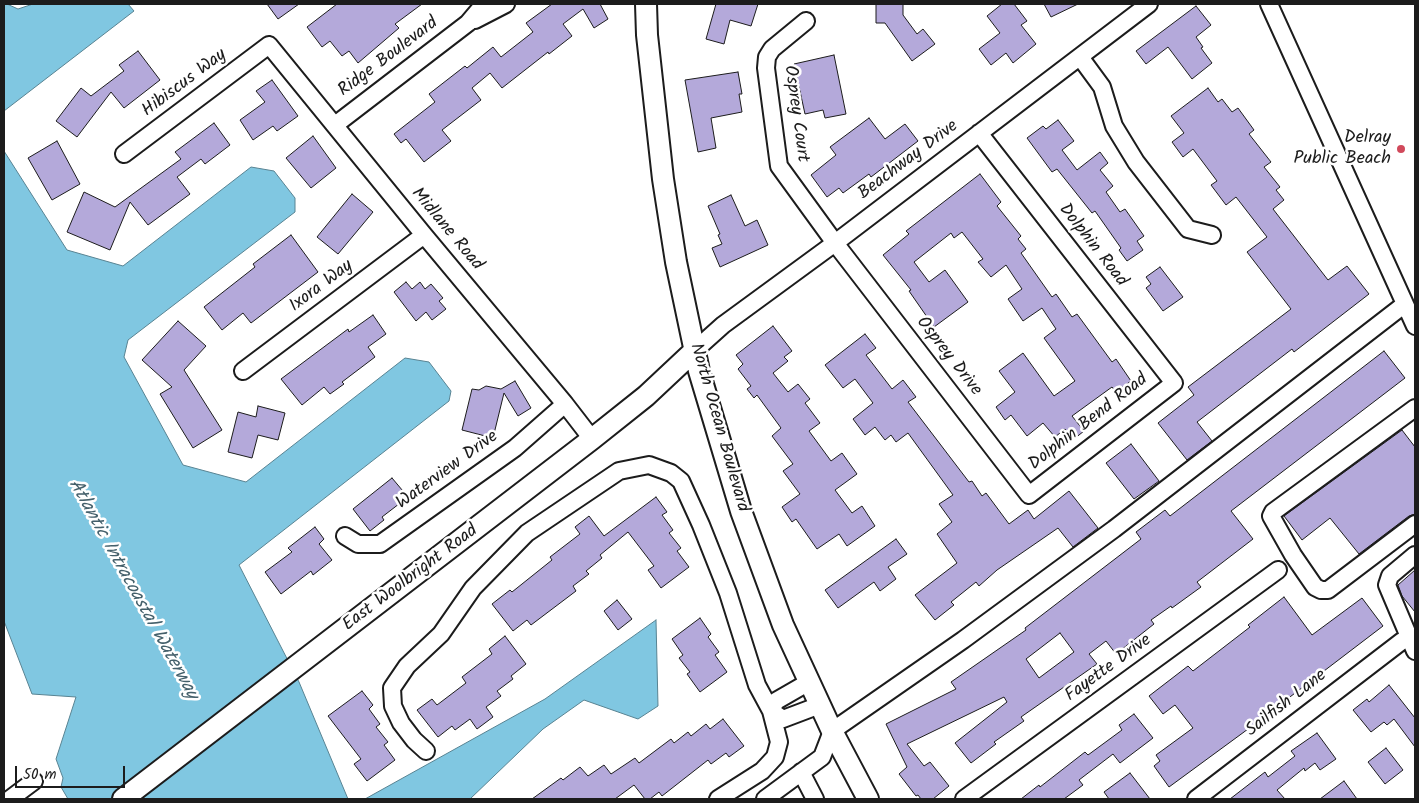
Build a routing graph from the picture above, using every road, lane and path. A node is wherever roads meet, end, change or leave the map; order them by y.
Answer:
1 (484, 4) edge
2 (506, 4) edge
3 (646, 4) edge
4 (1269, 4) edge
5 (1143, 6) edge
6 (806, 21) dead end
7 (468, 23) junction
8 (269, 45) joint
9 (1080, 57) junction
10 (334, 126) junction
11 (979, 133) junction
12 (124, 154) dead end
13 (424, 235) junction
14 (1212, 235) dead end
15 (835, 243) junction
16 (1405, 304) junction
17 (1415, 326) edge
18 (694, 351) junction
19 (243, 371) dead end
20 (1174, 383) joint
21 (565, 404) junction
22 (1415, 408) edge
23 (592, 440) junction
24 (1030, 495) joint
25 (1415, 524) edge
26 (345, 536) dead end
27 (1415, 555) edge
28 (1278, 570) dead end
29 (1409, 646) edge
30 (809, 682) junction
31 (820, 705) junction
32 (772, 712) junction
33 (832, 730) junction
34 (426, 752) dead end
35 (801, 772) junction
36 (34, 781) dead end
37 (10, 799) edge
38 (123, 799) edge
39 (718, 799) edge
40 (765, 799) edge
41 (815, 799) edge
42 (868, 799) edge
43 (964, 799) edge
44 (1196, 799) edge

1 - 7 street, Ridge Boulevard
2 - 7 street, Ridge Boulevard
3 - 18 main road, North Ocean Boulevard
4 - 16 street
5 - 9 street, Beachway Drive
6 - 15 street, Osprey Court
7 - 10 street, Ridge Boulevard
8 - 10 street, Midlane Road
8 - 12 street, Hibiscus Way
9 - 11 street, Beachway Drive
9 - 14 street
10 - 13 street, Midlane Road
11 - 15 street, Beachway Drive
11 - 20 street, Dolphin Road
13 - 19 street, Ixora Way
13 - 21 street, Midlane Road
15 - 18 street, Beachway Drive
15 - 24 street, Osprey Drive
16 - 17 street
16 - 33 street
18 - 23 main road, East Woolbright Road
18 - 30 main road, North Ocean Boulevard
20 - 24 street, Dolphin Bend Road
21 - 23 street, Midlane Road
21 - 26 street, Waterview Drive
22 - 25 street
23 - 38 main road, East Woolbright Road
27 - 29 street
28 - 43 street, Fayette Drive
29 - 44 street, Sailfish Lane
30 - 31 main road, North Ocean Boulevard
30 - 32 street
31 - 32 street
31 - 33 main road, North Ocean Boulevard
32 - 34 street
32 - 39 street
33 - 35 street
33 - 42 main road, North Ocean Boulevard
35 - 40 street
35 - 41 street
36 - 37 street

